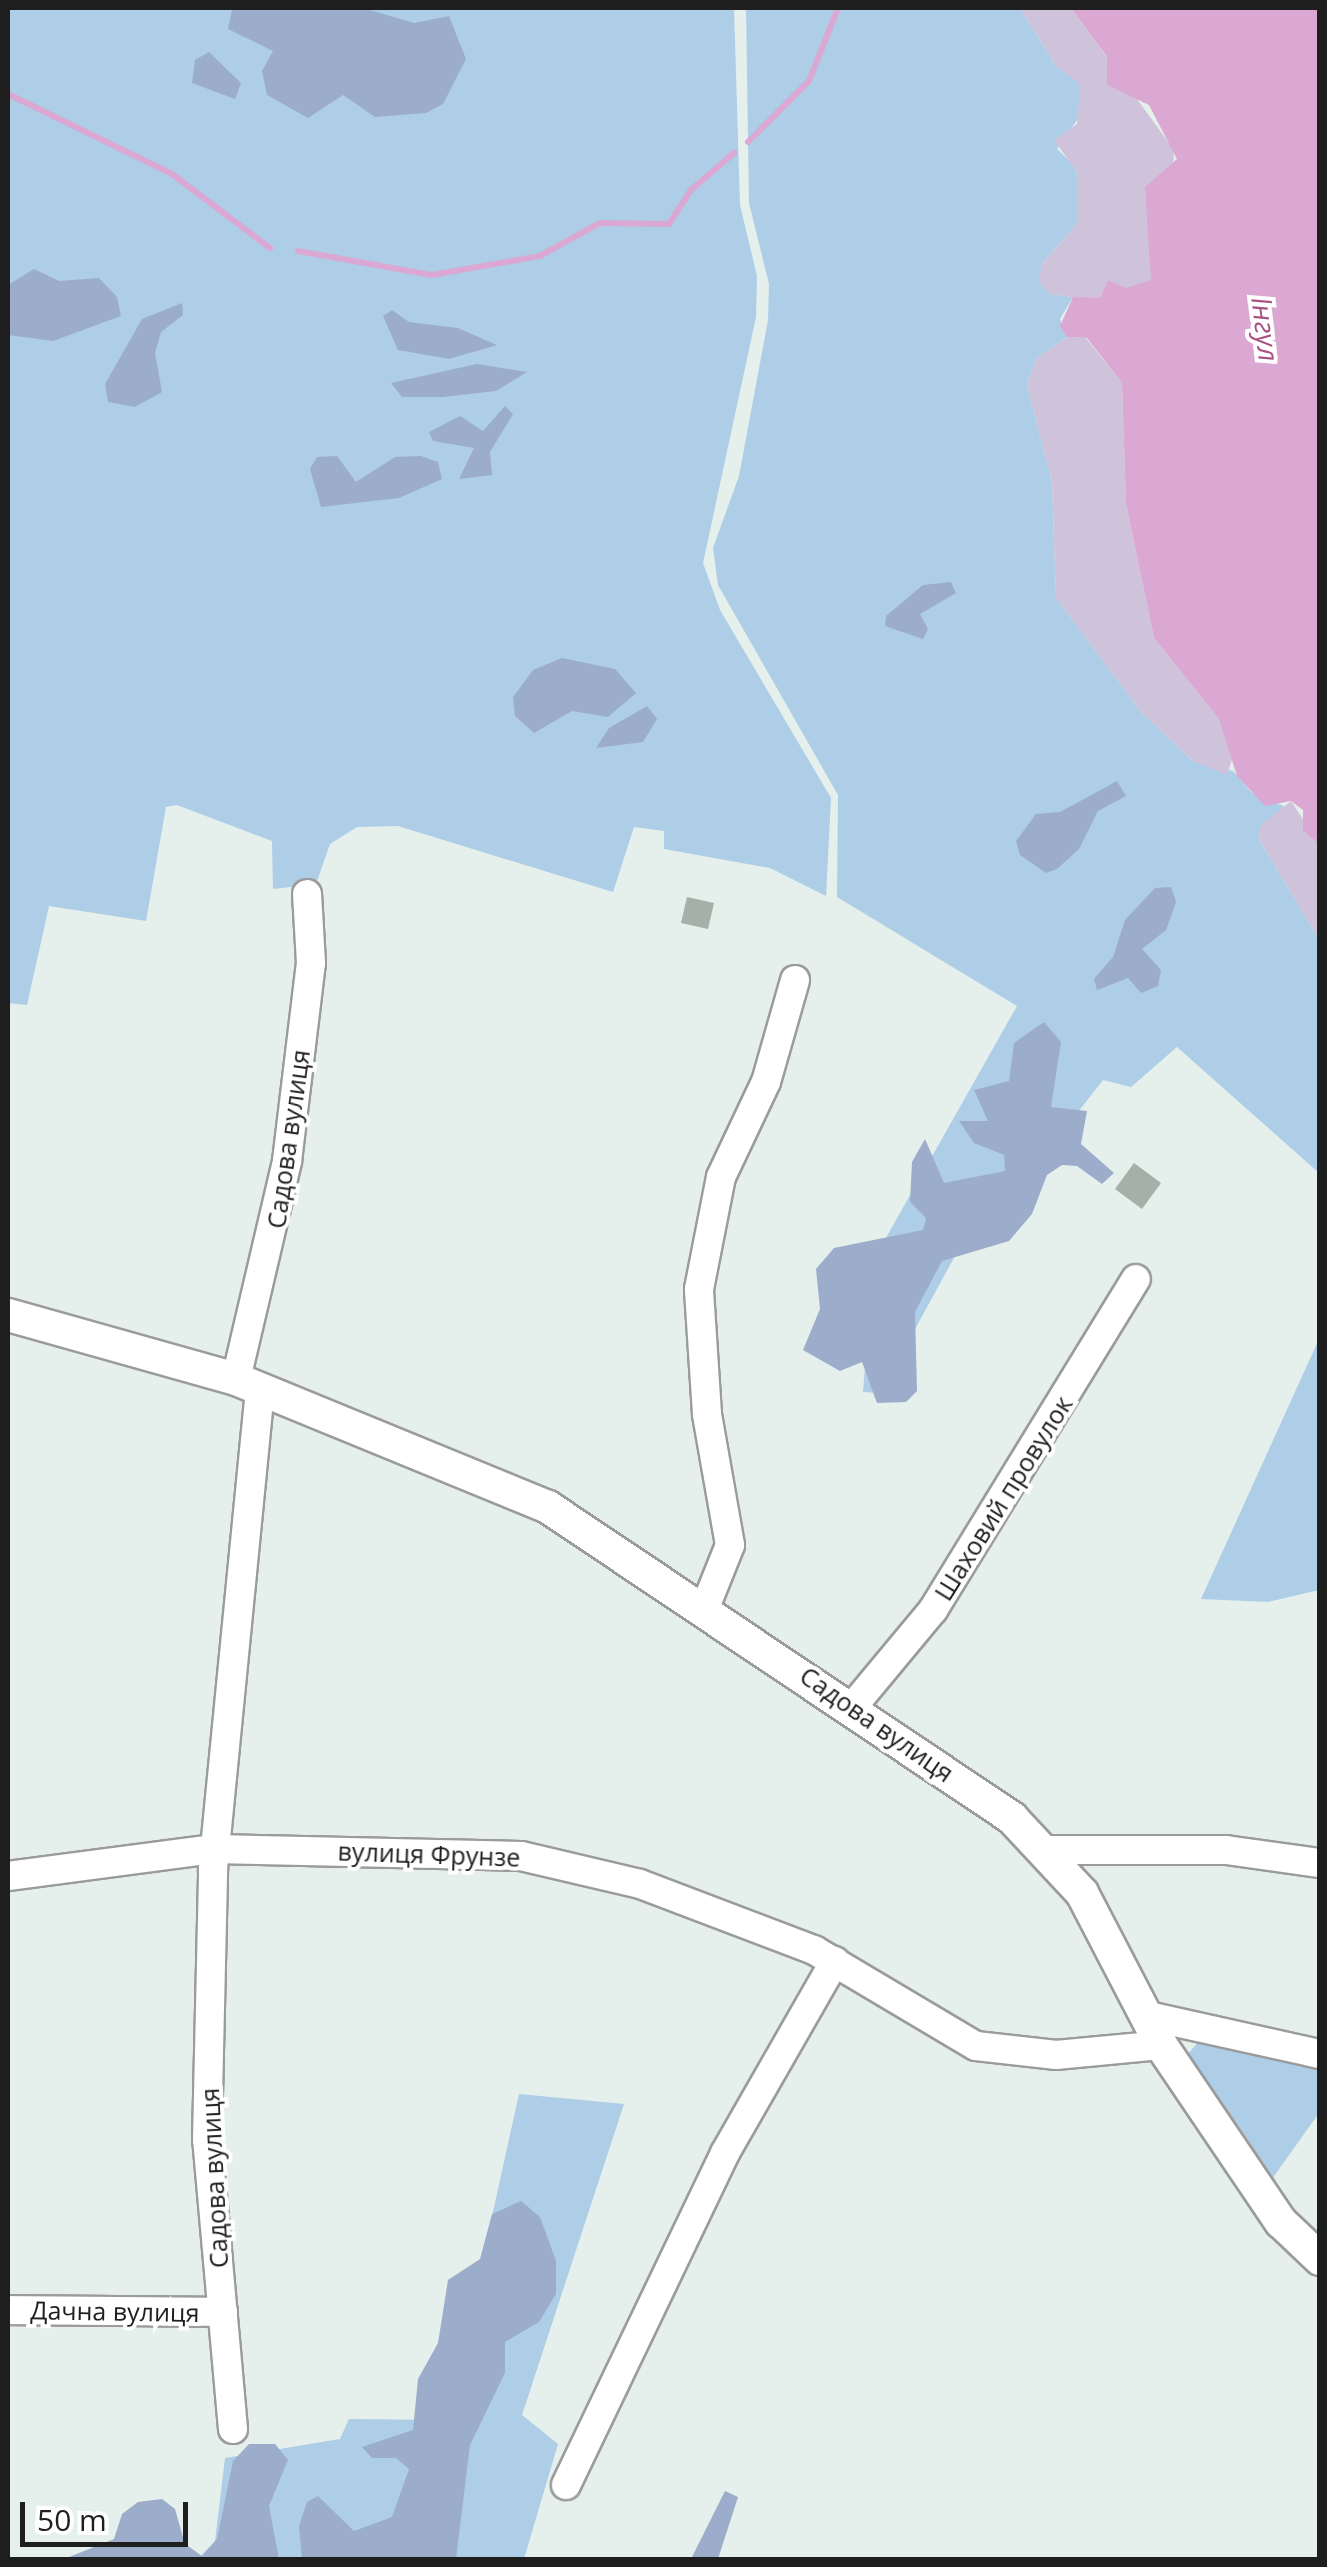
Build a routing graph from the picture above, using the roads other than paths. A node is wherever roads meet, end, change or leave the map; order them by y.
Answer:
1 (307, 894) dead end
2 (795, 980) dead end
3 (1136, 1279) dead end
4 (8, 1315) edge
5 (248, 1384) junction
6 (704, 1610) junction
7 (854, 1705) junction
8 (214, 1849) junction
9 (1047, 1850) junction
10 (1320, 1863) edge
11 (8, 1876) edge
12 (835, 1962) junction
13 (1154, 2031) junction
14 (1320, 2054) edge
15 (1320, 2259) edge
16 (8, 2310) edge
17 (223, 2312) junction
18 (233, 2429) dead end
19 (566, 2486) dead end

1 - 5 street, Садова вулиця
2 - 6 street
3 - 7 street, Шаховий провулок
4 - 5 street, Садова вулиця
5 - 6 street, Садова вулиця
5 - 8 street, Садова вулиця
6 - 7 street, Садова вулиця
7 - 9 street, Садова вулиця
8 - 11 street, вулиця Фрунзе
8 - 12 street, вулиця Фрунзе
8 - 17 street, Садова вулиця
9 - 10 street
9 - 13 street, Садова вулиця
12 - 13 street, вулиця Фрунзе
12 - 19 street
13 - 14 street, вулиця Фрунзе
13 - 15 street, Садова вулиця
16 - 17 street, Дачна вулиця
17 - 18 street, Садова вулиця

